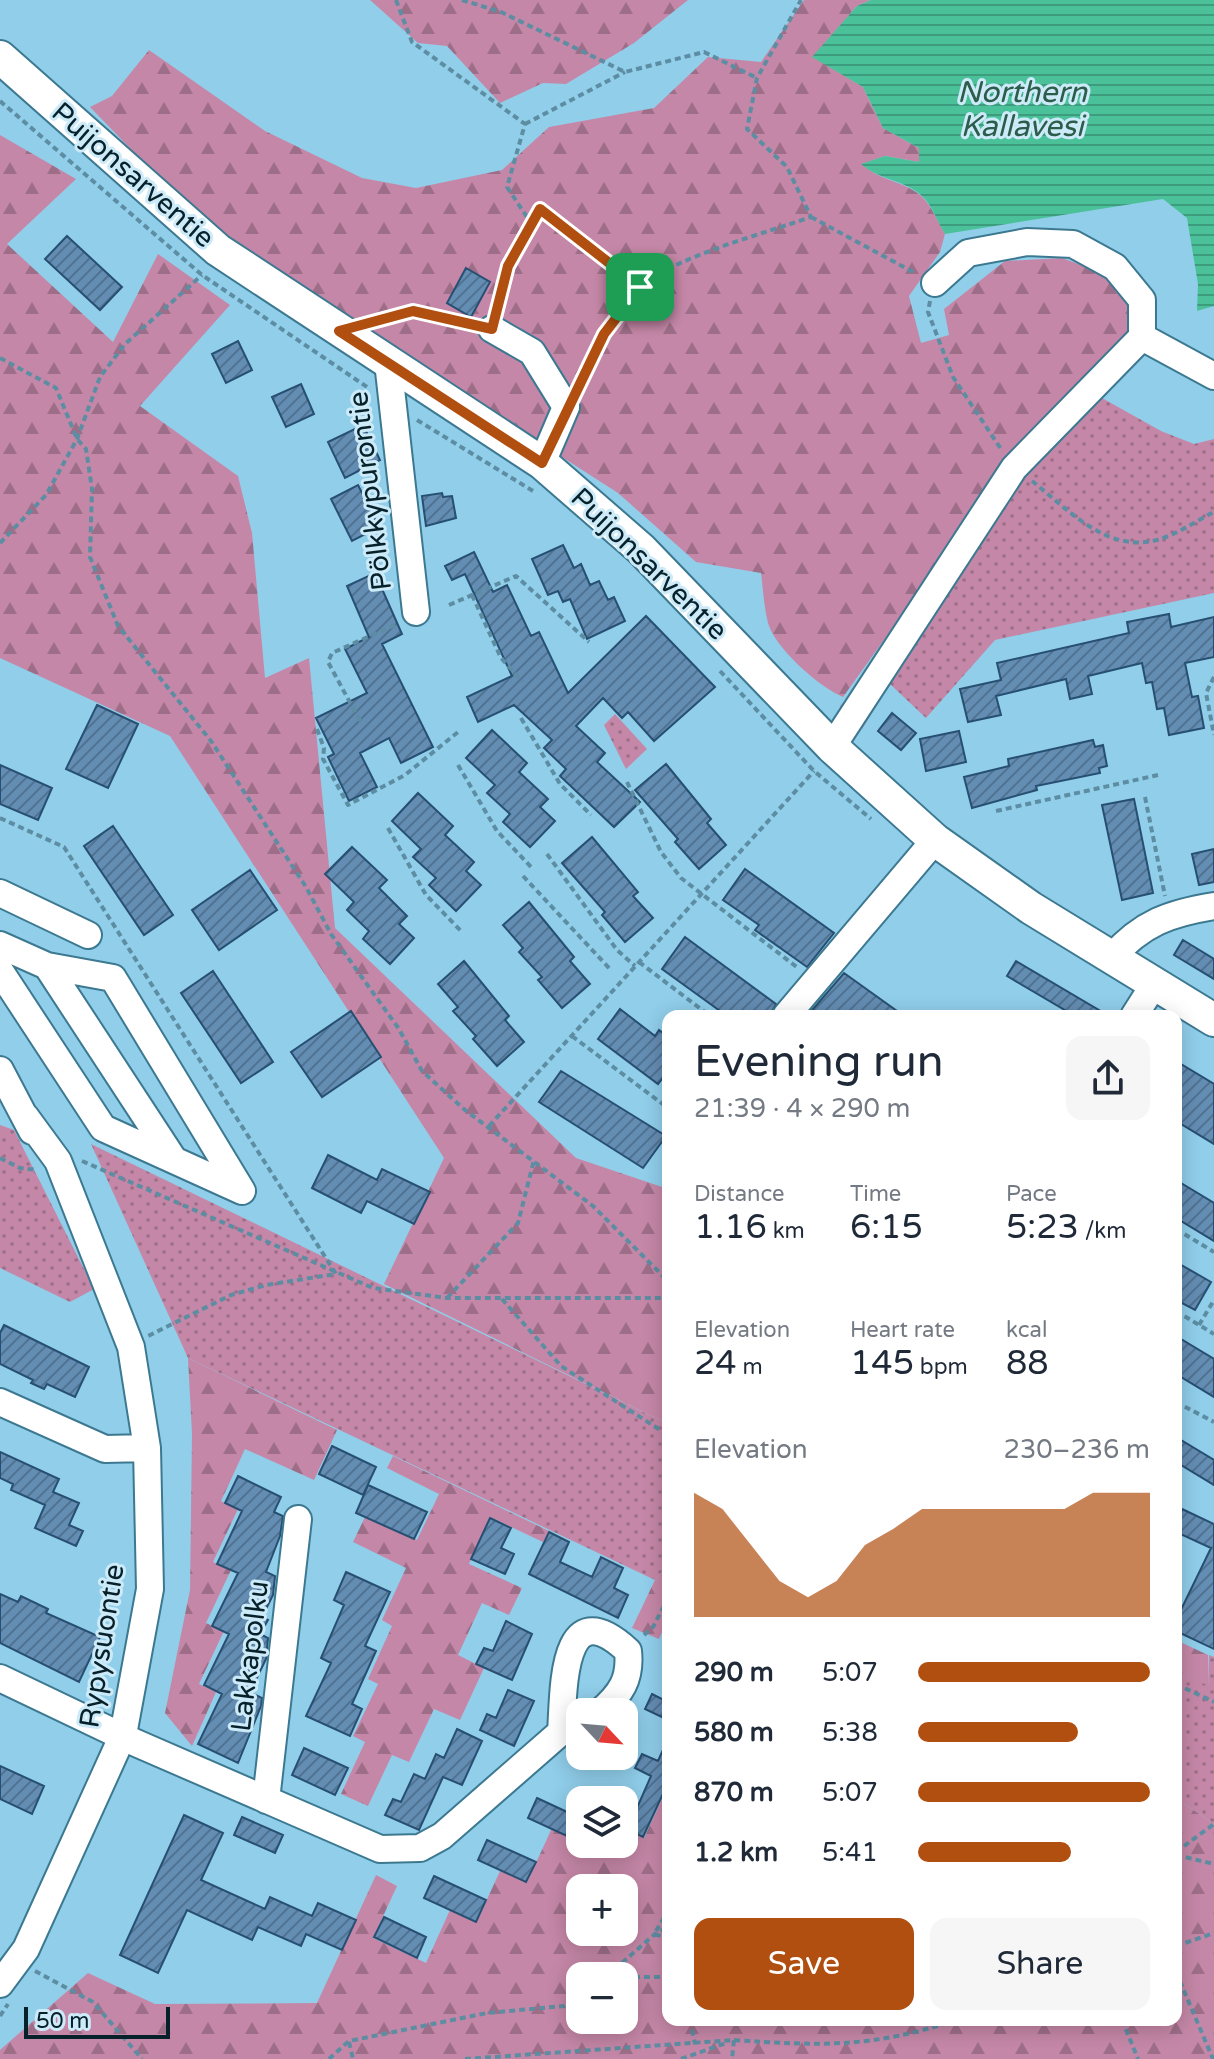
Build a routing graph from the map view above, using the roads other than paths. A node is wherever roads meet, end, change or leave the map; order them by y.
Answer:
1 (0, 57) edge
2 (935, 283) road end
3 (492, 329) road end
4 (1142, 337) junction
5 (388, 362) junction
6 (1214, 376) edge
7 (542, 463) junction
8 (410, 616) road end
9 (823, 759) junction
10 (935, 840) junction
11 (0, 893) edge
12 (1214, 906) edge
13 (88, 935) dead end
14 (0, 945) edge
15 (1112, 957) junction
16 (47, 966) junction
17 (0, 971) edge
18 (1155, 983) junction
19 (791, 1010) edge
20 (1138, 1010) edge
21 (1214, 1020) edge
22 (0, 1070) edge
23 (174, 1160) junction
24 (0, 1402) edge
25 (147, 1448) junction
26 (298, 1519) dead end
27 (0, 1678) edge
28 (566, 1698) edge
29 (612, 1698) edge
30 (566, 1732) edge
31 (123, 1735) junction
32 (266, 1800) junction
33 (14, 1977) edge

1 - 5 main road, Puijonsarventie
2 - 4 street
3 - 7 street
4 - 6 street
4 - 9 street
5 - 7 main road, Puijonsarventie
5 - 8 street, Pölkkypurontie
7 - 9 main road, Puijonsarventie
9 - 10 main road, Puijonsarventie
10 - 15 main road, Puijonsarventie
10 - 19 street
11 - 13 street
12 - 15 street
14 - 16 street
15 - 18 main road, Puijonsarventie
16 - 23 street
16 - 23 street
17 - 23 street
18 - 20 street
18 - 21 main road, Puijonsarventie
22 - 25 street, Rypysuontie
24 - 25 street
25 - 31 street, Rypysuontie
26 - 32 street, Lakkapolku
27 - 31 street
28 - 29 street
30 - 32 street
31 - 32 street
31 - 33 street, Rypysuontie

